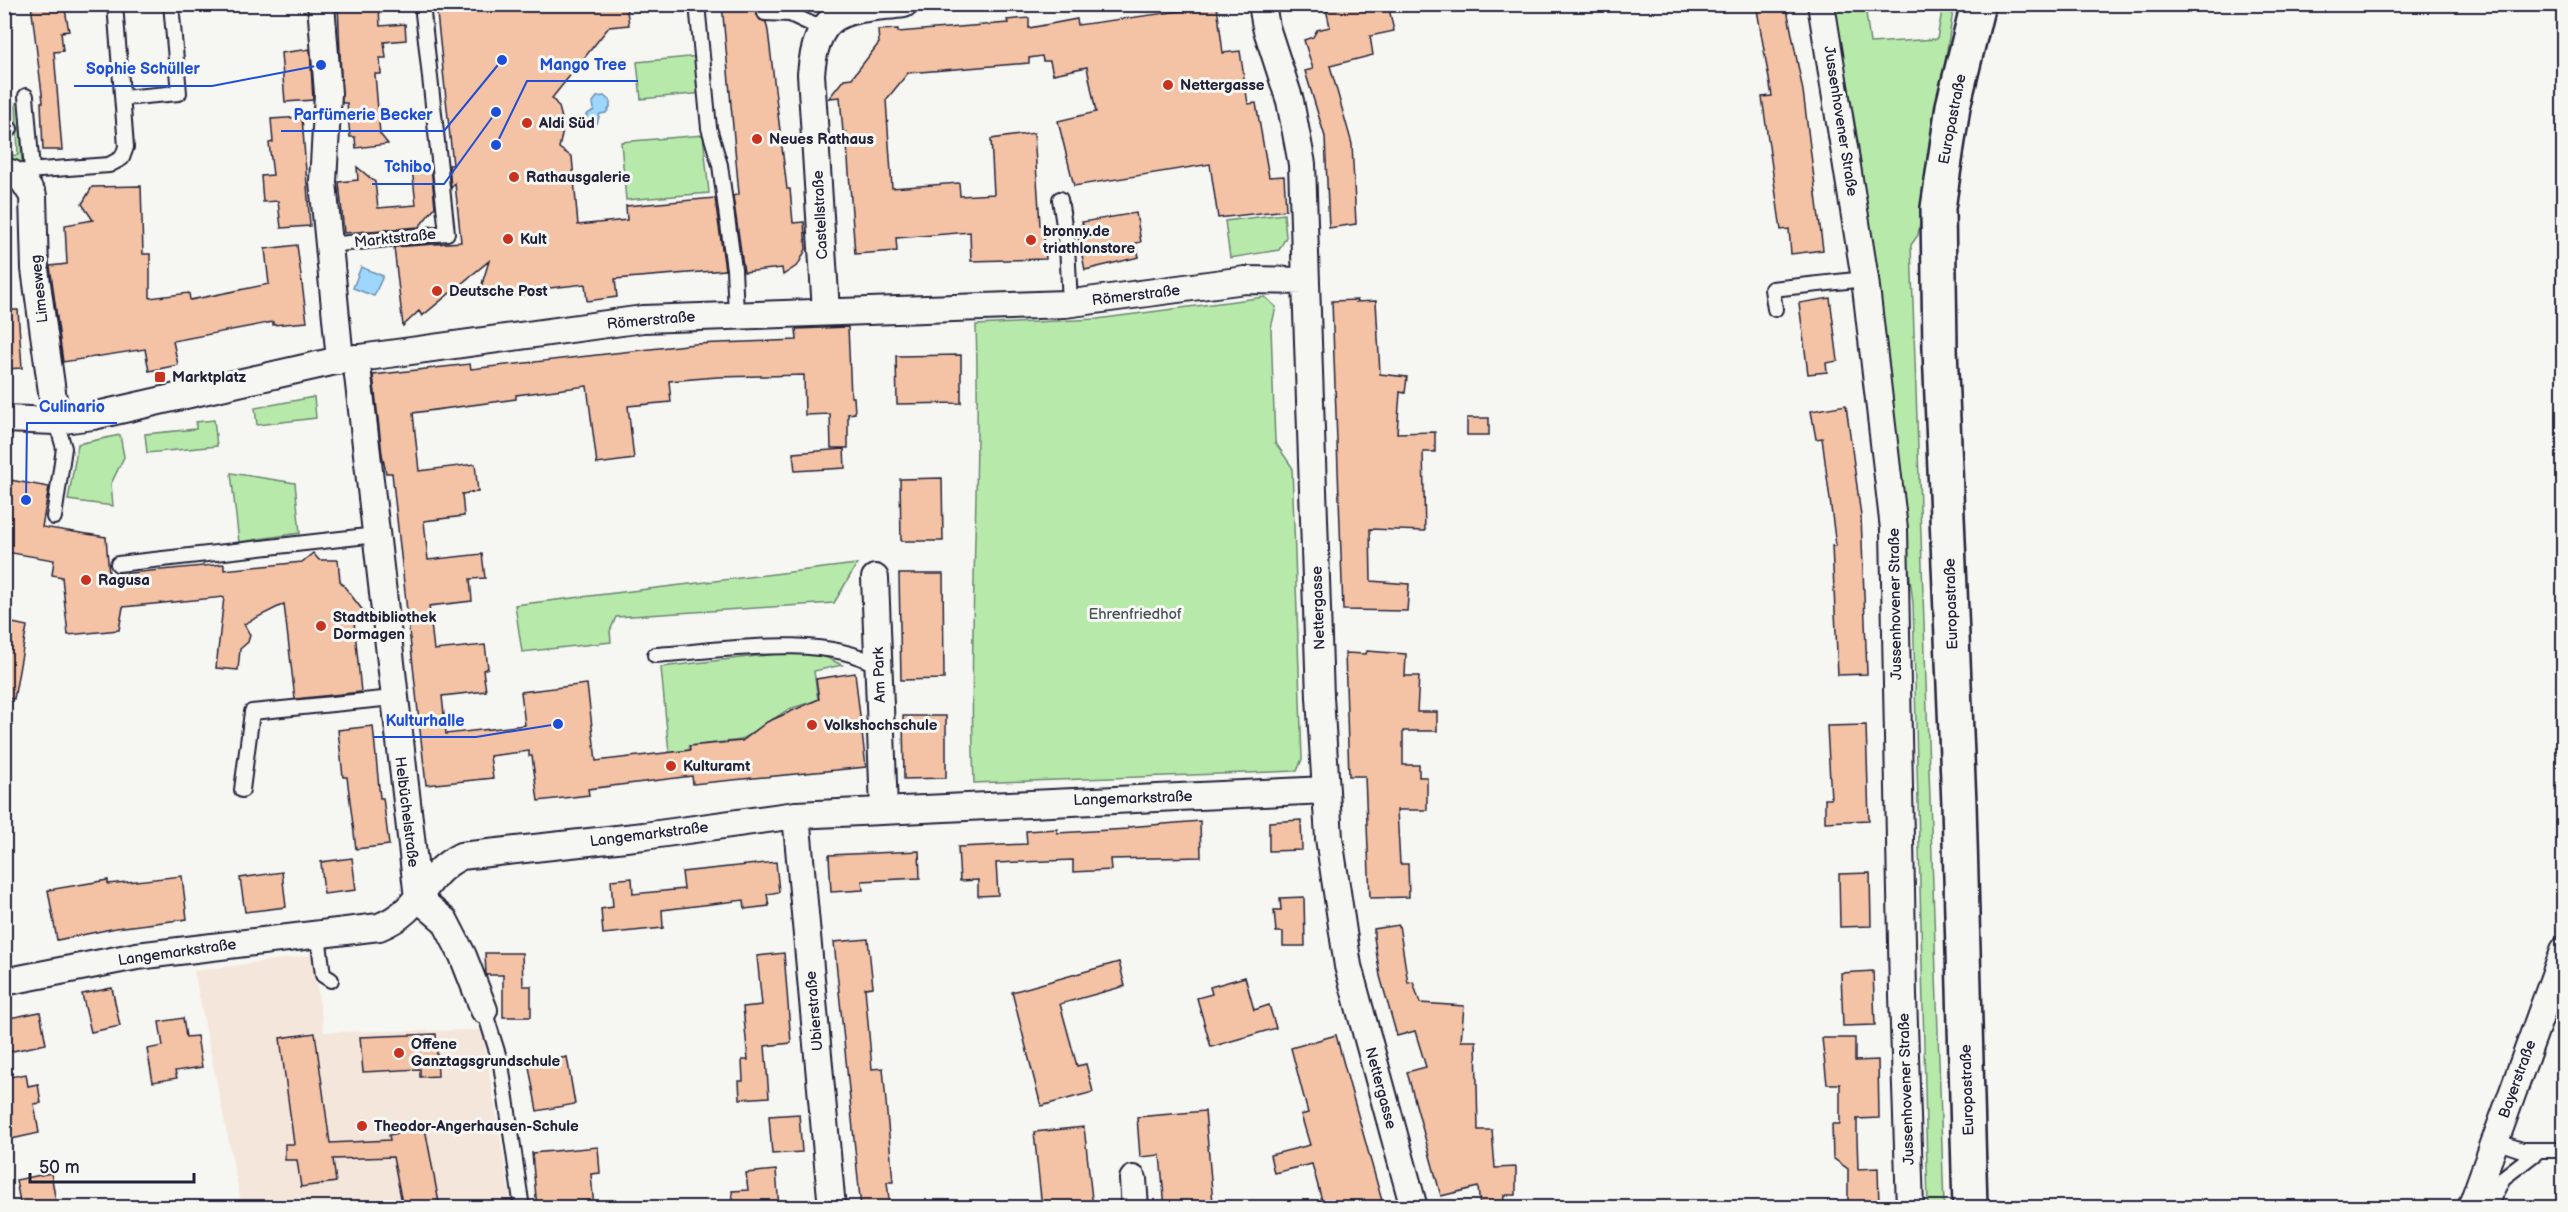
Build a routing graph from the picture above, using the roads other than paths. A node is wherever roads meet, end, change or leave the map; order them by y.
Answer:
1 (115, 4) edge
2 (171, 4) edge
3 (321, 4) edge
4 (422, 4) edge
5 (697, 4) edge
6 (904, 4) edge
7 (1262, 4) edge
8 (1821, 4) edge
9 (1978, 4) edge
10 (850, 8) edge
11 (765, 13) dead end
12 (822, 29) junction
13 (26, 96) dead end
14 (123, 98) junction
15 (16, 172) edge
16 (1060, 200) dead end
17 (329, 245) junction
18 (1865, 279) junction
19 (1305, 281) junction
20 (1070, 303) junction
21 (1775, 309) dead end
22 (826, 311) junction
23 (736, 314) junction
24 (348, 359) junction
25 (4, 419) edge
26 (56, 421) junction
27 (54, 517) dead end
28 (376, 535) junction
29 (118, 564) dead end
30 (875, 578) dead end
31 (655, 655) dead end
32 (878, 666) junction
33 (393, 698) junction
34 (242, 790) dead end
35 (1326, 790) junction
36 (884, 809) junction
37 (796, 814) junction
38 (418, 898) junction
39 (318, 934) junction
40 (2564, 950) edge
41 (331, 980) dead end
42 (4, 982) edge
43 (484, 1010) joint
44 (2495, 1141) junction
45 (2564, 1150) edge
46 (2538, 1151) junction
47 (1133, 1179) dead end
48 (522, 1208) edge
49 (832, 1208) edge
50 (1135, 1208) edge
51 (1414, 1208) edge
52 (1910, 1208) edge
53 (1970, 1208) edge
54 (2471, 1208) edge
55 (2488, 1208) edge

1 - 14 lane
2 - 14 lane
3 - 17 street
4 - 17 lane, Marktstraße
5 - 23 lane
6 - 10 street
7 - 19 street, Nettergasse
8 - 18 street, Jussenhovener Straße
9 - 53 main road, Europastraße
10 - 12 street
11 - 12 lane
12 - 22 street, Castellstraße
13 - 15 lane
14 - 15 lane
15 - 26 street, Limesweg
16 - 20 lane
17 - 24 street
18 - 21 lane
18 - 52 street, Jussenhovener Straße
19 - 20 street, Römerstraße
19 - 35 street, Nettergasse
20 - 22 street, Römerstraße
22 - 23 street, Römerstraße
23 - 24 street, Römerstraße
24 - 26 street, Römerstraße
24 - 28 street, Helbüchelstraße
25 - 26 street, Römerstraße
26 - 27 lane
28 - 29 lane
28 - 33 street, Helbüchelstraße
30 - 32 street, Am Park
31 - 32 lane
32 - 36 street, Am Park
33 - 34 lane
33 - 38 street, Helbüchelstraße
35 - 36 street, Langemarkstraße
35 - 51 street, Nettergasse
36 - 37 street, Langemarkstraße
37 - 38 street, Langemarkstraße
37 - 49 street, Ubierstraße
38 - 39 street, Langemarkstraße
38 - 43 street
39 - 41 lane
39 - 42 street, Langemarkstraße
40 - 44 street, Bayerstraße
43 - 48 lane
44 - 46 lane
44 - 54 street, Bayerstraße
45 - 46 lane
46 - 55 lane
47 - 50 street

